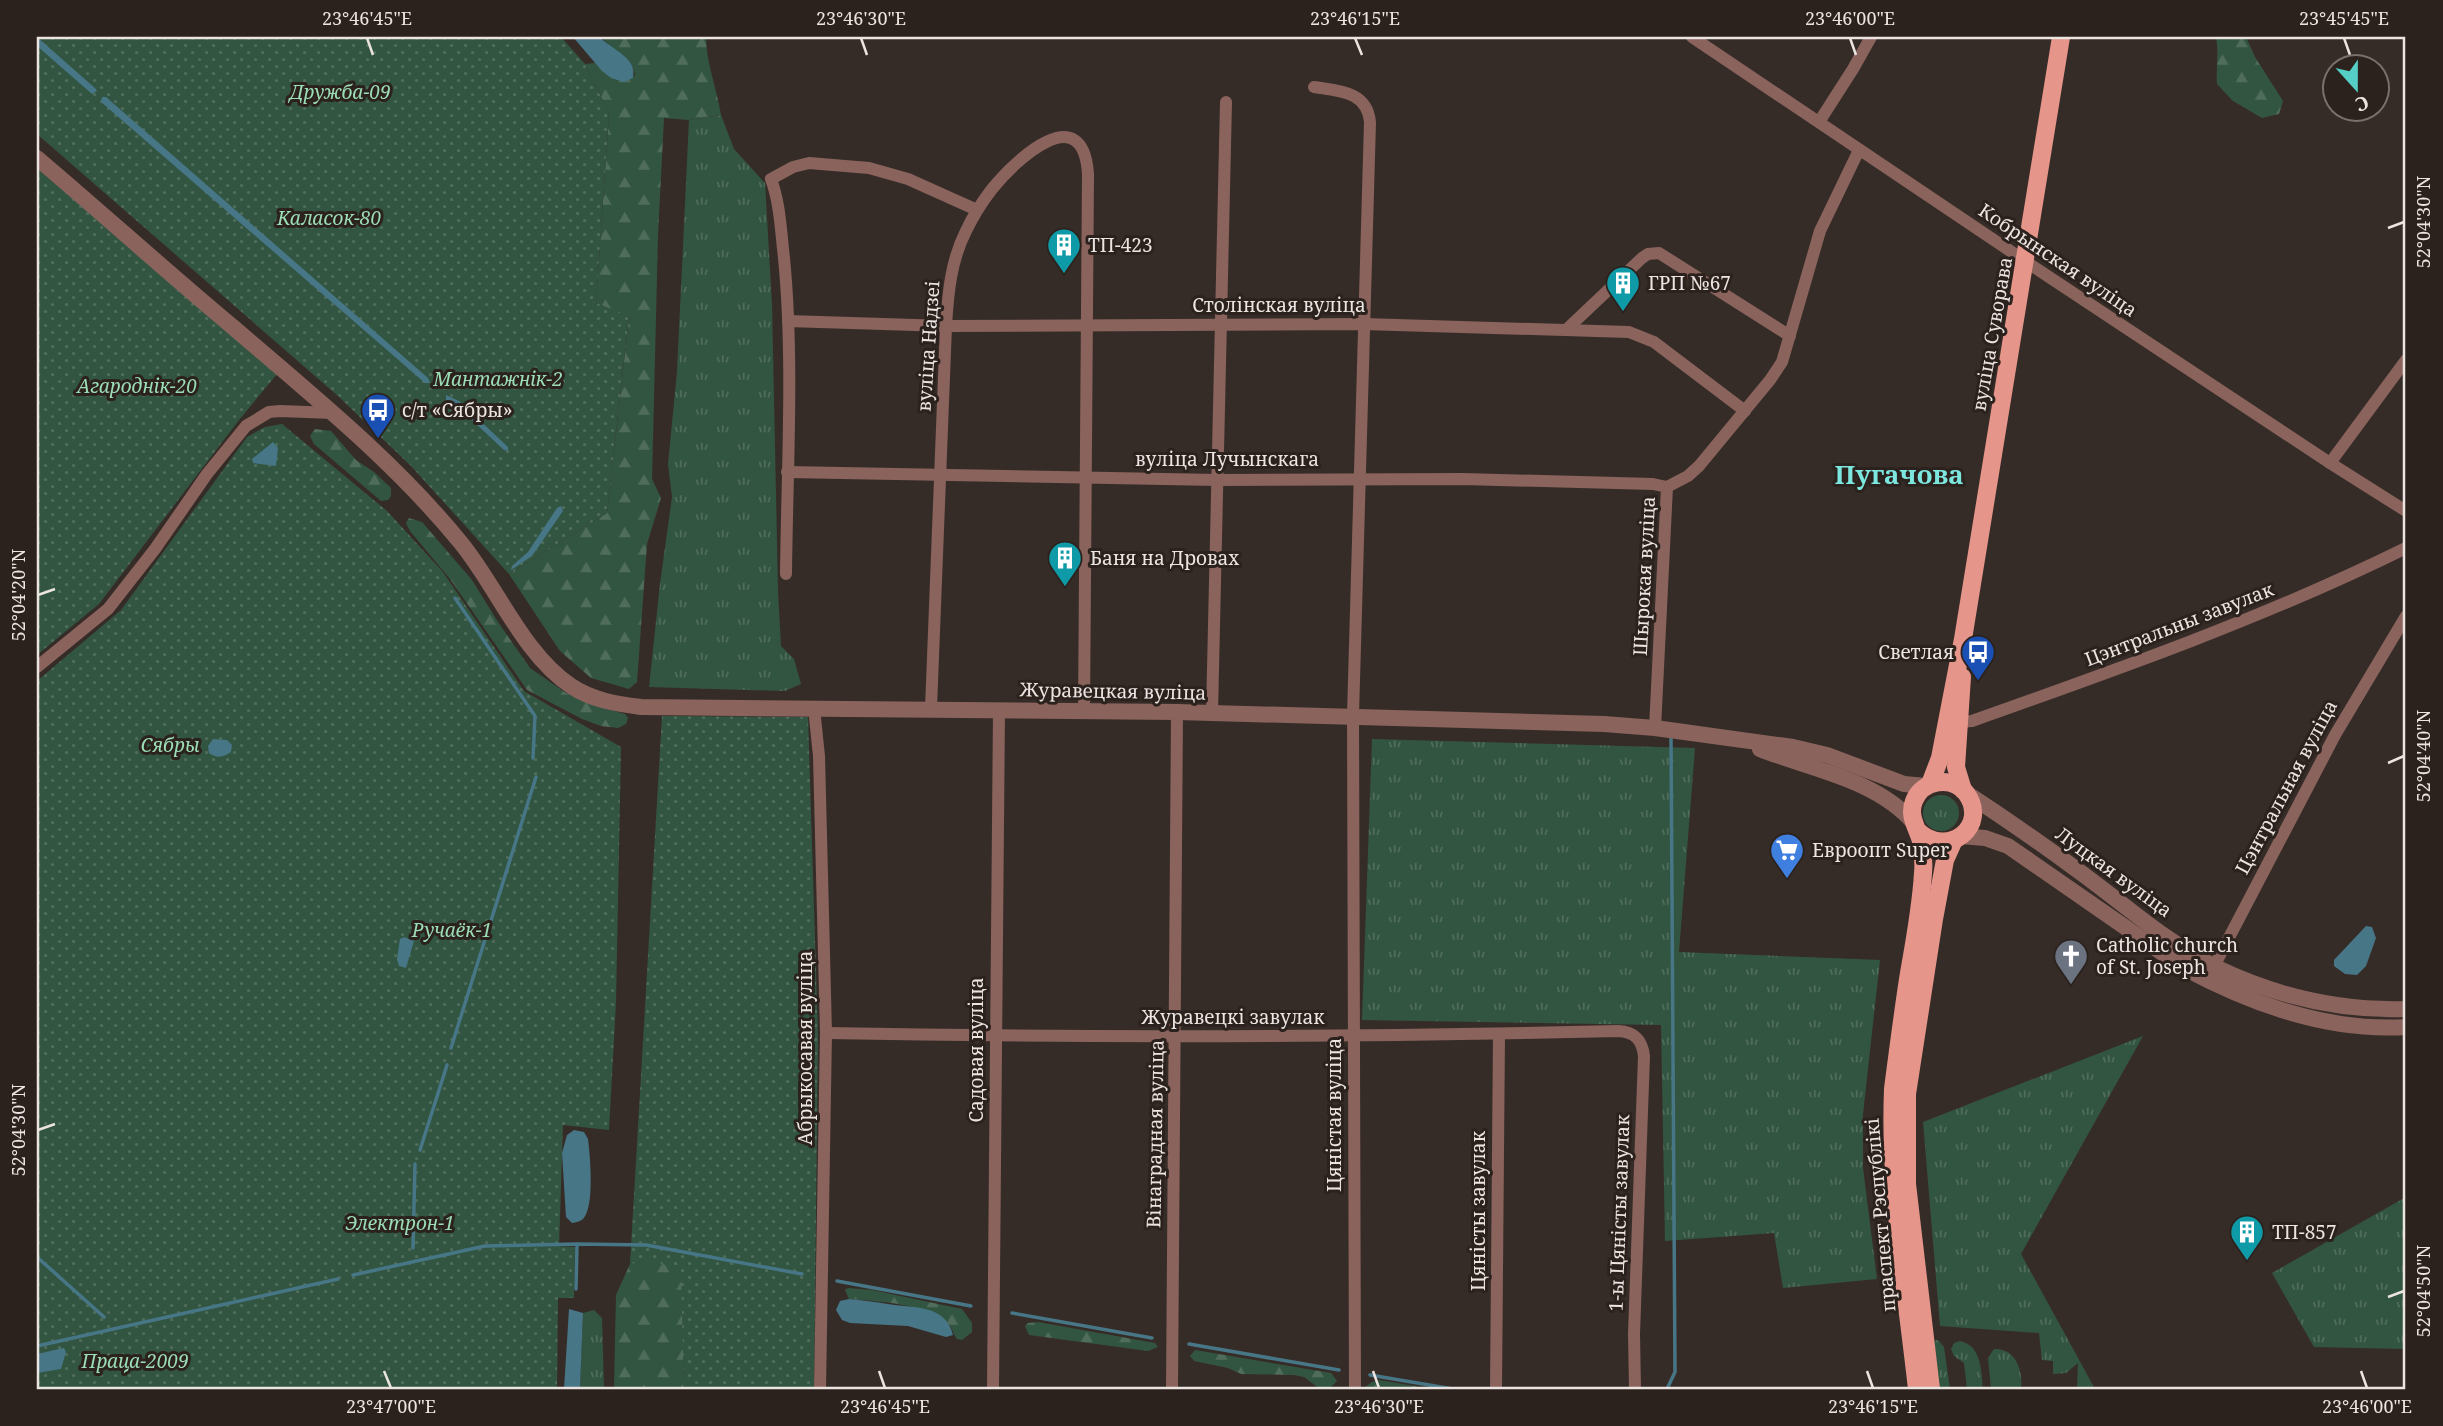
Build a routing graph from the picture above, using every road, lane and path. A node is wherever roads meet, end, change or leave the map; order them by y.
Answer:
1 (1692, 37) edge
2 (1871, 37) edge
3 (2062, 37) edge
4 (1314, 87) dead end
5 (1226, 102) dead end
6 (1819, 122) junction
7 (1859, 150) junction
8 (37, 158) edge
9 (977, 210) junction
10 (2026, 262) junction
11 (788, 321) junction
12 (1089, 324) junction
13 (1364, 324) junction
14 (1221, 325) junction
15 (946, 326) junction
16 (1567, 329) junction
17 (1790, 336) junction
18 (2406, 360) edge
19 (1745, 411) junction
20 (334, 413) junction
21 (2330, 463) junction
22 (787, 472) junction
23 (940, 476) junction
24 (1085, 478) junction
25 (1358, 478) junction
26 (1217, 480) junction
27 (1667, 487) junction
28 (2406, 511) edge
29 (2406, 548) edge
30 (786, 574) dead end
31 (2406, 616) edge
32 (1963, 639) junction
33 (37, 667) edge
34 (814, 708) junction
35 (931, 708) junction
36 (999, 710) junction
37 (1084, 712) junction
38 (1177, 712) junction
39 (1212, 713) junction
40 (1353, 715) junction
41 (1960, 722) junction
42 (1655, 728) junction
43 (1738, 740) junction
44 (1928, 785) junction
45 (1964, 791) junction
46 (1916, 827) junction
47 (1958, 838) junction
48 (2210, 973) junction
49 (2406, 1009) edge
50 (2406, 1027) edge
51 (825, 1033) junction
52 (1499, 1034) junction
53 (996, 1036) junction
54 (1353, 1036) junction
55 (1175, 1037) junction
56 (1639, 1039) joint
57 (820, 1389) edge
58 (993, 1389) edge
59 (1172, 1389) edge
60 (1355, 1389) edge
61 (1496, 1389) edge
62 (1635, 1389) edge
63 (1917, 1389) edge
64 (1931, 1389) edge

1 - 6 street, Кобрынская вуліца
2 - 6 street
3 - 10 main road, вуліца Суворава
4 - 13 street, Цяністая вуліца
5 - 14 street
6 - 7 street, Кобрынская вуліца
7 - 10 street, Кобрынская вуліца
7 - 17 street, Шырокая вуліца
8 - 20 street, Журавецкая вуліца
9 - 11 street
9 - 12 street, вуліца Надзеі
9 - 15 street, вуліца Надзеі
10 - 21 street, Кобрынская вуліца
10 - 32 main road, вуліца Суворава
11 - 15 street, Столінская вуліца
11 - 22 street
12 - 14 street, Столінская вуліца
12 - 15 street, Столінская вуліца
12 - 24 street, вуліца Надзеі
13 - 14 street, Столінская вуліца
13 - 16 street, Столінская вуліца
13 - 25 street, Цяністая вуліца
14 - 26 street
15 - 23 street, вуліца Надзеі
16 - 17 street
16 - 19 street, Столінская вуліца
17 - 19 street, Шырокая вуліца
18 - 21 street
19 - 27 street, Шырокая вуліца
20 - 33 street
20 - 34 street, Журавецкая вуліца
21 - 28 street, Кобрынская вуліца
22 - 23 street, вуліца Лучынскага
22 - 30 street
23 - 24 street, вуліца Лучынскага
23 - 35 street, вуліца Надзеі
24 - 26 street, вуліца Лучынскага
24 - 37 street, вуліца Надзеі
25 - 26 street, вуліца Лучынскага
25 - 27 street, вуліца Лучынскага
25 - 40 street, Цяністая вуліца
26 - 39 street
27 - 42 street, Шырокая вуліца
29 - 41 street, Цэнтральны завулак
31 - 48 street, Цэнтральная вуліца
32 - 41 main road, вуліца Суворава
32 - 44 main road, вуліца Суворава
34 - 35 street, Журавецкая вуліца
34 - 51 street, Абрыкосавая вуліца
35 - 36 street, Журавецкая вуліца
36 - 37 street, Журавецкая вуліца
36 - 53 street, Садовая вуліца
37 - 38 street, Журавецкая вуліца
38 - 39 street, Журавецкая вуліца
38 - 55 street, Вінаградная вуліца
39 - 40 street, Журавецкая вуліца
40 - 42 street, Журавецкая вуліца
40 - 54 street, Цяністая вуліца
41 - 45 main road, вуліца Суворава
42 - 43 street, Журавецкая вуліца
43 - 44 street, Журавецкая вуліца
43 - 46 street, Журавецкая вуліца
44 - 45 main road
44 - 46 main road, праспект Рэспублікі
45 - 47 main road, праспект Рэспублікі
45 - 48 street, Луцкая вуліца
46 - 47 main road
46 - 63 main road, праспект Рэспублікі
47 - 48 street, Луцкая вуліца
47 - 64 main road, праспект Рэспублікі
48 - 49 street, Луцкая вуліца
48 - 50 street, Луцкая вуліца
51 - 53 street, Журавецкі завулак
51 - 57 street, Абрыкосавая вуліца
52 - 54 street, Журавецкі завулак
52 - 56 street, Журавецкі завулак
52 - 61 street, Цяністы завулак
53 - 55 street, Журавецкі завулак
53 - 58 street, Садовая вуліца
54 - 55 street, Журавецкі завулак
54 - 60 street, Цяністая вуліца
55 - 59 street, Вінаградная вуліца
56 - 62 street, 1-ы Цяністы завулак

